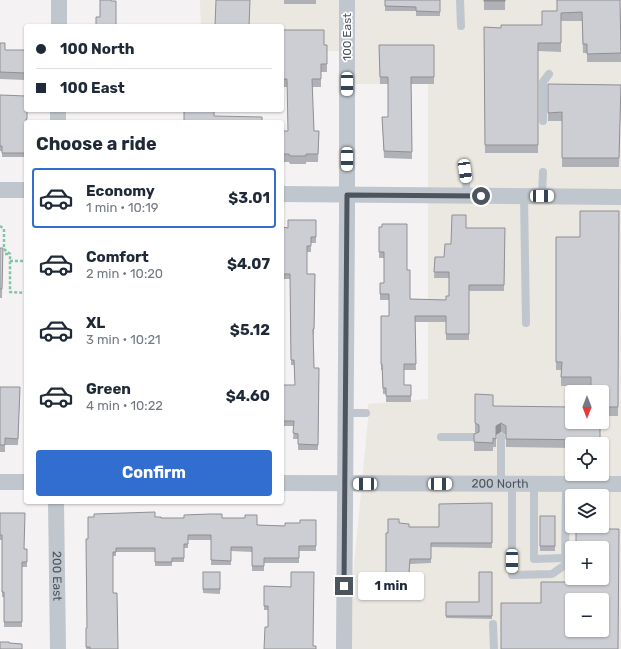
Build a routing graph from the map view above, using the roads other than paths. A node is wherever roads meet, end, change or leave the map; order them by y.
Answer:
1 (59, 0) edge
2 (347, 0) edge
3 (460, 0) edge
4 (59, 24) edge
5 (461, 26) dead end
6 (550, 74) dead end
7 (543, 121) dead end
8 (465, 171) dead end
9 (542, 172) dead end
10 (0, 190) edge
11 (24, 190) edge
12 (284, 194) edge
13 (347, 195) junction
14 (467, 195) junction
15 (524, 196) junction
16 (542, 196) junction
17 (621, 197) edge
18 (526, 323) dead end
19 (345, 413) junction
20 (366, 413) dead end
21 (474, 436) edge
22 (441, 437) dead end
23 (501, 437) edge
24 (587, 481) edge
25 (609, 481) edge
26 (0, 482) edge
27 (24, 482) edge
28 (284, 483) edge
29 (345, 484) junction
30 (506, 484) junction
31 (534, 484) junction
32 (566, 484) junction
33 (621, 484) edge
34 (56, 504) edge
35 (565, 541) edge
36 (565, 558) joint
37 (493, 624) dead end
38 (58, 649) edge
39 (344, 649) edge
40 (494, 649) edge

1 - 4 street
2 - 13 street, 100 East
3 - 5 lane
6 - 7 lane
8 - 14 lane
9 - 16 lane
10 - 11 street
12 - 13 street
13 - 14 street
13 - 19 street, 100 East
14 - 15 street
15 - 16 street
15 - 18 lane
16 - 17 street
19 - 20 lane
19 - 29 street, 100 East
21 - 22 lane
23 - 30 lane
24 - 32 street, 200 North
25 - 33 street, 200 North
26 - 27 street
28 - 29 street, 200 North
29 - 30 street, 200 North
29 - 39 street, 100 East
30 - 31 street, 200 North
30 - 36 lane
31 - 32 street, 200 North
31 - 36 lane
32 - 35 lane
34 - 38 street, 200 East
37 - 40 lane

